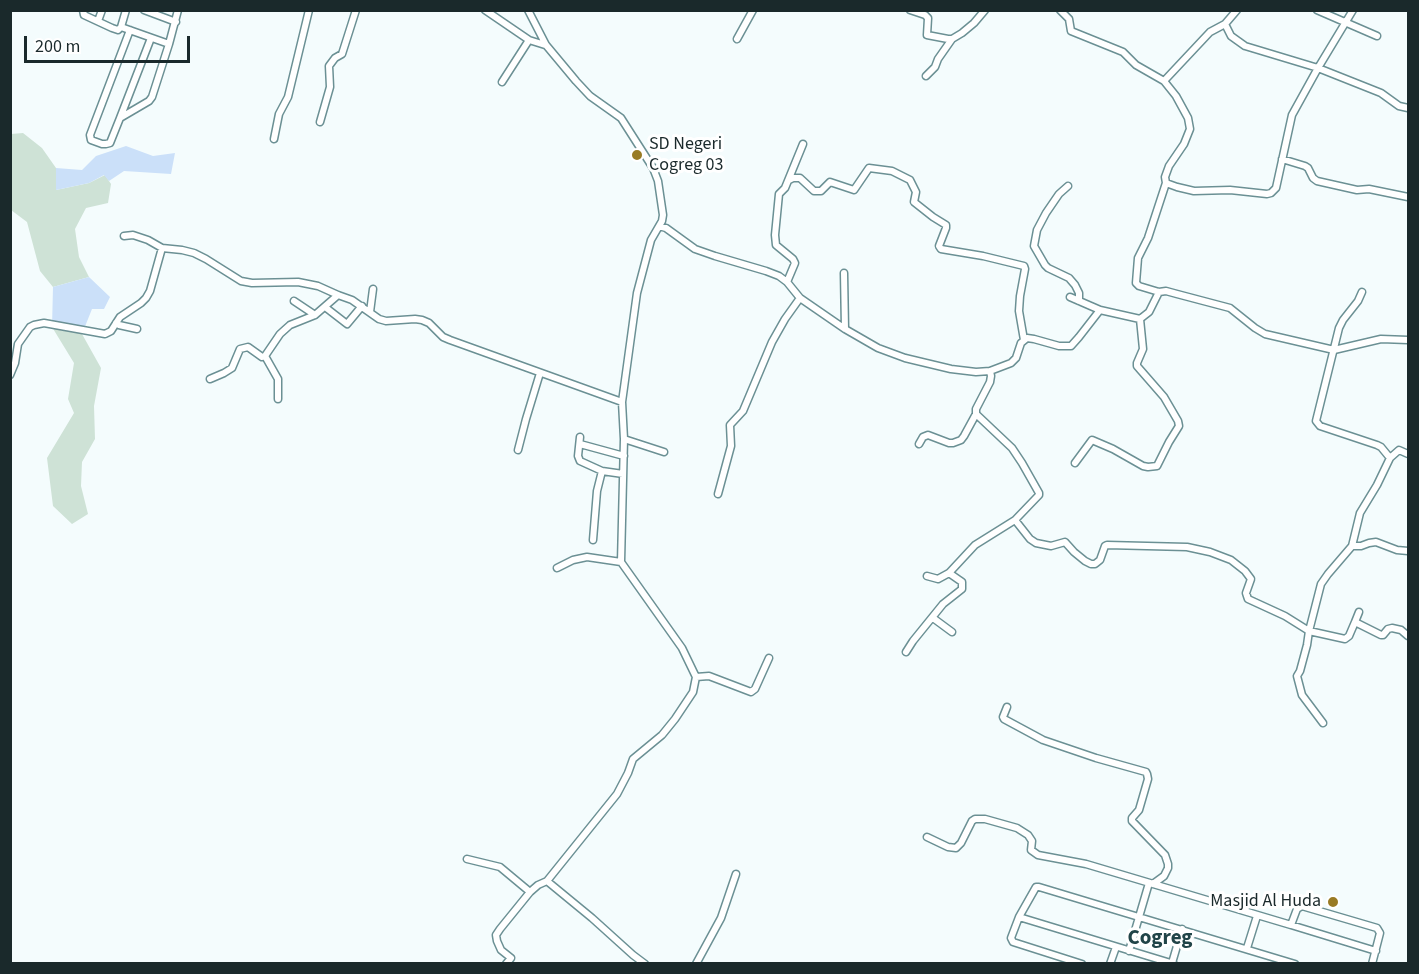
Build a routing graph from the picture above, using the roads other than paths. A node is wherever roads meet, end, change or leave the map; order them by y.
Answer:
1 (83, 10) edge
2 (102, 10) edge
3 (126, 10) edge
4 (144, 10) edge
5 (178, 10) edge
6 (309, 10) edge
7 (356, 10) edge
8 (485, 10) edge
9 (528, 10) edge
10 (753, 10) edge
11 (910, 10) edge
12 (985, 10) edge
13 (1060, 10) edge
14 (1237, 10) edge
15 (1317, 10) edge
16 (1353, 10) edge
17 (98, 21) junction
18 (176, 22) junction
19 (1345, 22) junction
20 (1225, 24) junction
21 (121, 27) junction
22 (130, 30) junction
23 (1377, 36) dead end
24 (151, 38) junction
25 (737, 39) dead end
26 (952, 39) junction
27 (529, 40) junction
28 (169, 44) junction
29 (546, 45) junction
30 (1318, 68) junction
31 (926, 76) dead end
32 (1164, 81) junction
33 (502, 82) dead end
34 (1408, 108) edge
35 (120, 118) junction
36 (320, 123) dead end
37 (274, 139) dead end
38 (803, 144) dead end
39 (1282, 159) junction
40 (789, 180) junction
41 (1166, 183) junction
42 (1068, 186) dead end
43 (1408, 197) edge
44 (659, 226) junction
45 (124, 236) dead end
46 (162, 248) junction
47 (844, 273) dead end
48 (787, 282) junction
49 (373, 289) dead end
50 (1159, 292) junction
51 (1362, 292) dead end
52 (338, 295) junction
53 (1071, 297) dead end
54 (800, 298) junction
55 (294, 301) dead end
56 (1079, 301) junction
57 (362, 306) junction
58 (325, 307) junction
59 (1100, 310) junction
60 (370, 312) junction
61 (315, 315) junction
62 (1140, 319) junction
63 (116, 323) junction
64 (137, 329) dead end
65 (844, 329) junction
66 (1024, 340) junction
67 (1408, 340) edge
68 (1334, 350) junction
69 (265, 356) junction
70 (990, 371) junction
71 (540, 373) junction
72 (10, 375) edge
73 (210, 379) dead end
74 (278, 399) dead end
75 (622, 402) junction
76 (976, 414) junction
77 (624, 439) junction
78 (920, 444) dead end
79 (518, 450) dead end
80 (664, 452) dead end
81 (1408, 454) edge
82 (624, 456) junction
83 (1390, 458) junction
84 (1076, 463) dead end
85 (602, 471) junction
86 (623, 474) junction
87 (718, 494) dead end
88 (1016, 520) junction
89 (593, 540) dead end
90 (1352, 546) junction
91 (1408, 551) edge
92 (621, 562) junction
93 (557, 568) dead end
94 (949, 573) junction
95 (927, 576) dead end
96 (1359, 612) dead end
97 (933, 618) junction
98 (1355, 622) junction
99 (1309, 631) junction
100 (952, 632) dead end
101 (1408, 636) edge
102 (906, 652) dead end
103 (769, 658) dead end
104 (696, 677) junction
105 (1007, 707) dead end
106 (1323, 723) dead end
107 (927, 837) dead end
108 (467, 859) dead end
109 (736, 874) dead end
110 (547, 881) junction
111 (1151, 884) junction
112 (530, 891) junction
113 (1257, 916) junction
114 (1018, 917) junction
115 (1139, 917) junction
116 (1291, 925) junction
117 (1182, 929) junction
118 (1116, 947) junction
119 (1247, 948) junction
120 (1129, 951) junction
121 (1376, 951) junction
122 (1142, 954) junction
123 (641, 962) edge
124 (506, 963) edge
125 (696, 963) edge
126 (1082, 963) edge
127 (1110, 963) edge
128 (1139, 963) edge
129 (1173, 963) edge
130 (1295, 963) edge
131 (1372, 963) edge

1 - 17 street
2 - 17 street
3 - 21 street
4 - 18 street
5 - 18 street
6 - 37 street
7 - 36 street
8 - 27 street
9 - 29 street
10 - 25 street
11 - 26 street
12 - 26 street
13 - 32 street
14 - 20 street
15 - 19 street
16 - 19 street
17 - 21 street
18 - 28 street
19 - 23 street
19 - 30 street
20 - 30 street
20 - 32 street
21 - 22 street
22 - 24 street
22 - 35 street
24 - 28 street
24 - 35 street
26 - 31 street
27 - 29 street
27 - 33 street
28 - 35 street
29 - 44 street
30 - 34 street
30 - 39 street
32 - 41 street
38 - 40 street
39 - 41 street
39 - 43 street
40 - 48 street
40 - 66 street
41 - 50 street
42 - 56 street
44 - 48 street
44 - 75 street
45 - 46 street
46 - 52 street
46 - 63 street
47 - 65 street
48 - 54 street
49 - 60 street
50 - 62 street
50 - 68 street
51 - 68 street
52 - 57 street
52 - 58 street
53 - 56 street
54 - 65 street
54 - 87 street
55 - 61 street
56 - 59 street
57 - 58 street
57 - 60 street
58 - 61 street
59 - 62 street
59 - 66 street
60 - 71 street
61 - 69 street
62 - 84 street
63 - 64 street
63 - 72 street
65 - 70 street
66 - 70 street
67 - 68 street
68 - 83 street
69 - 73 street
69 - 74 street
70 - 76 street
71 - 75 street
71 - 79 street
75 - 77 street
76 - 78 street
76 - 88 street
77 - 80 street
77 - 82 street
81 - 83 street
82 - 85 street
82 - 86 street
83 - 90 street
85 - 86 street
85 - 89 street
86 - 92 street
88 - 94 street
88 - 99 street
90 - 91 street
90 - 99 street
92 - 93 street
92 - 104 street
94 - 95 street
94 - 97 street
96 - 98 street
97 - 100 street
97 - 102 street
98 - 99 street
98 - 101 street
99 - 106 street
103 - 104 street
104 - 110 street
105 - 111 street
107 - 111 street
108 - 112 street
109 - 125 street
110 - 112 street
110 - 123 street
111 - 113 street
111 - 115 street
112 - 124 street
113 - 116 street
113 - 119 street
114 - 115 street
114 - 118 street
114 - 126 street
115 - 117 street
115 - 120 street
116 - 121 street
116 - 121 street
117 - 119 street
117 - 129 street
118 - 120 street
118 - 127 street
119 - 130 street
120 - 122 street
121 - 131 street
122 - 128 street
122 - 129 street

